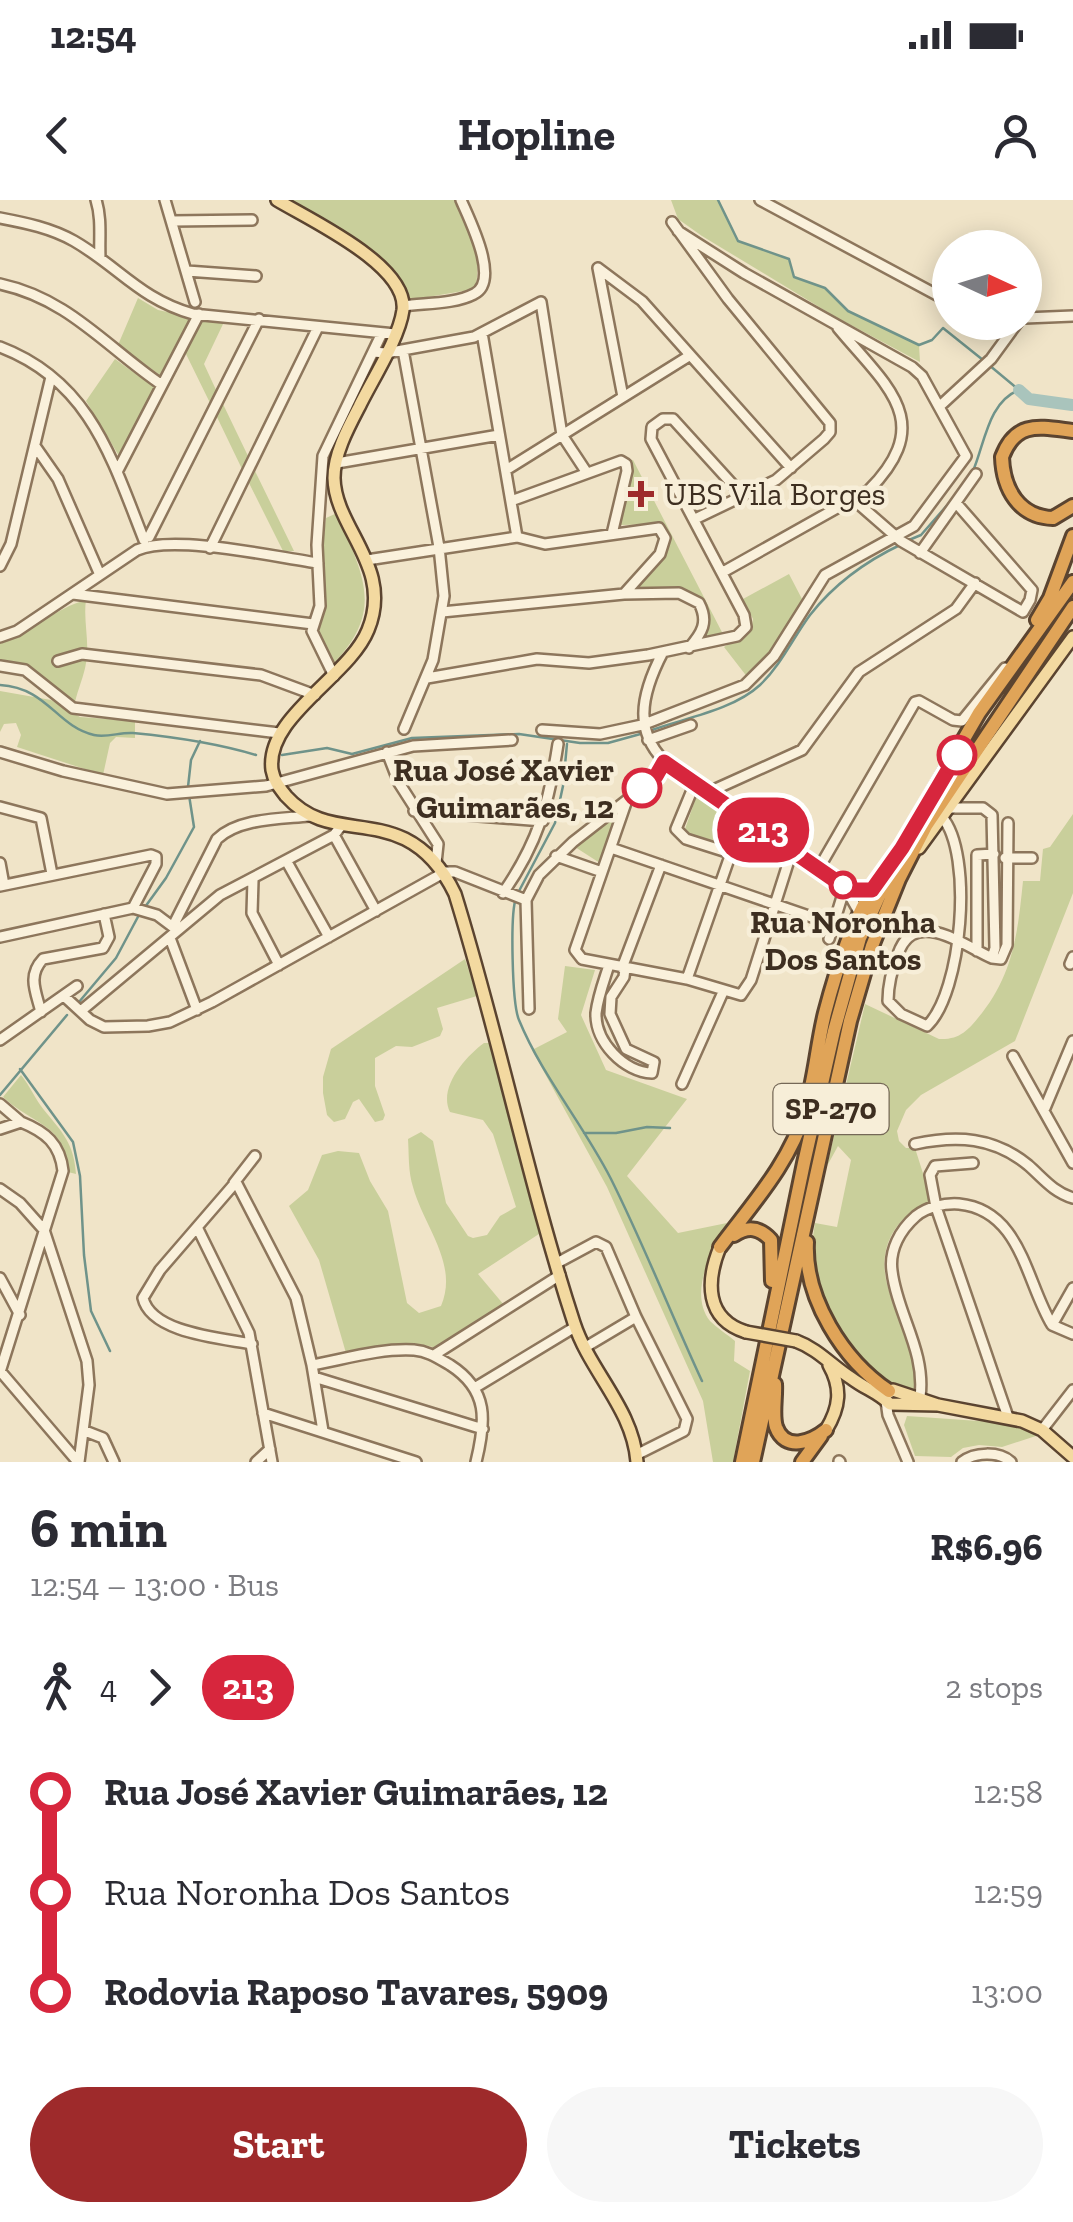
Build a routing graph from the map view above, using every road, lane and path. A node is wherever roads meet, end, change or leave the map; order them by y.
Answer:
1 (96, 200) edge
2 (165, 200) edge
3 (276, 200) edge
4 (461, 200) edge
5 (760, 200) edge
6 (0, 218) edge
7 (252, 220) dead end
8 (172, 221) junction
9 (100, 258) junction
10 (188, 271) junction
11 (256, 276) dead end
12 (0, 284) edge
13 (932, 292) edge
14 (195, 302) dead end
15 (404, 306) junction
16 (199, 314) junction
17 (1073, 316) edge
18 (1042, 317) edge
19 (259, 319) junction
20 (833, 322) junction
21 (318, 327) junction
22 (395, 334) junction
23 (482, 334) junction
24 (381, 335) junction
25 (1004, 340) edge
26 (0, 348) edge
27 (403, 350) junction
28 (380, 352) junction
29 (689, 356) junction
30 (51, 377) junction
31 (162, 385) junction
32 (623, 397) junction
33 (940, 406) junction
34 (1072, 431) edge
35 (499, 435) junction
36 (562, 435) junction
37 (35, 446) junction
38 (421, 448) junction
39 (791, 468) junction
40 (118, 470) junction
41 (506, 470) junction
42 (331, 471) junction
43 (587, 473) junction
44 (976, 474) dead end
45 (743, 496) junction
46 (854, 500) junction
47 (511, 501) junction
48 (958, 504) junction
49 (342, 505) junction
50 (1073, 506) edge
51 (318, 512) junction
52 (696, 519) junction
53 (612, 534) junction
54 (1073, 536) edge
55 (517, 537) junction
56 (899, 540) junction
57 (150, 541) junction
58 (439, 546) junction
59 (210, 548) junction
60 (917, 551) junction
61 (366, 560) junction
62 (318, 564) junction
63 (2, 567) edge
64 (722, 572) junction
65 (100, 575) junction
66 (1073, 582) edge
67 (975, 583) junction
68 (73, 594) junction
69 (624, 594) junction
70 (1073, 607) edge
71 (1018, 610) junction
72 (442, 612) junction
73 (1016, 623) dead end
74 (312, 624) junction
75 (0, 637) edge
76 (1073, 637) edge
77 (1030, 642) junction
78 (689, 648) junction
79 (663, 652) junction
80 (1019, 657) junction
81 (58, 662) dead end
82 (0, 666) edge
83 (334, 676) junction
84 (427, 678) junction
85 (315, 695) junction
86 (813, 714) dead end
87 (825, 720) junction
88 (691, 725) dead end
89 (404, 728) dead end
90 (542, 730) dead end
91 (645, 732) junction
92 (279, 733) junction
93 (512, 740) dead end
94 (558, 744) dead end
95 (0, 752) edge
96 (387, 752) junction
97 (664, 762) junction
98 (276, 784) junction
99 (695, 784) junction
100 (709, 792) junction
101 (626, 800) junction
102 (0, 806) edge
103 (414, 811) junction
104 (946, 812) junction
105 (310, 816) junction
106 (744, 816) junction
107 (543, 821) junction
108 (1008, 822) dead end
109 (338, 830) junction
110 (611, 848) junction
111 (902, 848) junction
112 (792, 851) junction
113 (730, 853) junction
114 (556, 856) junction
115 (994, 856) junction
116 (1008, 858) junction
117 (1032, 858) dead end
118 (287, 862) junction
119 (907, 863) junction
120 (0, 864) edge
121 (661, 865) junction
122 (440, 868) junction
123 (819, 868) junction
124 (602, 872) junction
125 (52, 874) junction
126 (253, 880) junction
127 (720, 884) junction
128 (2, 885) edge
129 (847, 888) junction
130 (872, 890) junction
131 (516, 897) junction
132 (775, 902) junction
133 (140, 910) junction
134 (376, 910) junction
135 (859, 912) junction
136 (104, 914) junction
137 (832, 924) junction
138 (173, 932) junction
139 (0, 937) edge
140 (329, 937) junction
141 (829, 940) dead end
142 (961, 944) junction
143 (977, 951) junction
144 (992, 958) junction
145 (279, 965) junction
146 (609, 965) junction
147 (624, 968) junction
148 (687, 979) junction
149 (77, 986) dead end
150 (723, 992) junction
151 (64, 997) junction
152 (529, 1009) dead end
153 (82, 1010) junction
154 (197, 1010) junction
155 (41, 1012) junction
156 (0, 1040) edge
157 (1073, 1041) edge
158 (1014, 1056) dead end
159 (682, 1084) dead end
160 (0, 1104) edge
161 (1045, 1108) junction
162 (805, 1110) junction
163 (21, 1122) junction
164 (0, 1129) edge
165 (915, 1144) dead end
166 (255, 1156) dead end
167 (973, 1162) dead end
168 (804, 1163) junction
169 (1073, 1163) edge
170 (235, 1182) junction
171 (0, 1190) edge
172 (812, 1191) junction
173 (1073, 1198) edge
174 (936, 1206) junction
175 (197, 1227) junction
176 (44, 1230) junction
177 (720, 1246) junction
178 (53, 1258) junction
179 (558, 1269) junction
180 (31, 1271) junction
181 (0, 1278) edge
182 (1073, 1288) edge
183 (20, 1315) junction
184 (636, 1317) junction
185 (770, 1317) junction
186 (1052, 1325) junction
187 (575, 1327) junction
188 (1073, 1334) edge
189 (252, 1344) junction
190 (584, 1348) junction
191 (434, 1355) junction
192 (823, 1357) junction
193 (774, 1360) junction
194 (312, 1365) junction
195 (0, 1372) edge
196 (314, 1377) junction
197 (476, 1387) junction
198 (1073, 1390) edge
199 (887, 1395) junction
200 (918, 1402) junction
201 (900, 1406) junction
202 (264, 1412) junction
203 (1008, 1417) junction
204 (483, 1430) junction
205 (826, 1430) junction
206 (896, 1430) junction
207 (1042, 1430) junction
208 (85, 1431) junction
209 (323, 1431) junction
210 (270, 1449) junction
211 (1073, 1457) edge
212 (636, 1458) edge
213 (908, 1461) edge
214 (79, 1462) edge
215 (114, 1462) edge
216 (256, 1462) edge
217 (272, 1462) edge
218 (416, 1462) edge
219 (476, 1462) edge
220 (742, 1462) edge
221 (753, 1462) edge
222 (802, 1462) edge
223 (962, 1462) edge
224 (1011, 1462) edge

1 - 9 street
2 - 8 street
3 - 15 main road
4 - 15 street
5 - 13 street
6 - 9 street
7 - 8 street
8 - 10 street
9 - 16 street
10 - 11 street
10 - 14 street
12 - 31 street
15 - 22 main road
16 - 19 street
16 - 31 street
17 - 18 street
19 - 21 street
19 - 57 street
20 - 33 street
20 - 39 street
20 - 46 street
21 - 24 street
21 - 59 street
22 - 24 street
22 - 28 main road
23 - 27 street
23 - 35 street
23 - 36 street
24 - 28 street
25 - 33 street
26 - 30 street
27 - 28 street
27 - 38 street
28 - 42 main road
28 - 42 street
29 - 32 street
29 - 32 street
29 - 39 street
30 - 37 street
30 - 40 street
31 - 40 street
32 - 36 street
33 - 56 street
34 - 50 highway
35 - 38 street
35 - 41 street
36 - 41 street
36 - 43 street
37 - 63 street
37 - 65 street
38 - 42 street
38 - 58 street
39 - 45 street
40 - 57 street
41 - 47 street
42 - 49 main road
42 - 51 street
43 - 47 street
43 - 53 street
44 - 48 street
45 - 52 street
45 - 52 street
46 - 56 street
46 - 64 street
47 - 55 street
48 - 60 street
48 - 71 street
49 - 51 street
49 - 61 main road
51 - 62 street
52 - 64 street
53 - 55 street
53 - 69 street
54 - 77 highway
55 - 58 street
56 - 60 street
56 - 91 street
57 - 59 street
57 - 65 street
58 - 61 street
58 - 72 street
59 - 62 street
60 - 67 street
61 - 83 main road
62 - 74 street
64 - 78 street
65 - 68 street
66 - 77 highway, SP-270
67 - 71 street
67 - 87 street
68 - 74 street
68 - 75 street
69 - 72 street
69 - 78 street
70 - 119 highway, SP-270
71 - 73 street
72 - 84 street
74 - 83 street
76 - 104 main road
77 - 80 highway, SP-270
78 - 79 street
79 - 84 street
79 - 91 street
80 - 111 highway, SP-270
80 - 123 street
81 - 85 street
82 - 92 street
83 - 85 main road
84 - 89 street
85 - 92 main road
86 - 87 street
87 - 100 street
88 - 91 street
90 - 91 street
91 - 97 street
92 - 98 main road
93 - 96 street
94 - 107 street
95 - 98 street
96 - 98 street
96 - 103 street
97 - 99 street
97 - 101 street
98 - 105 main road
99 - 100 street
99 - 113 street
100 - 106 street
101 - 110 street
101 - 114 street
102 - 125 street
103 - 107 street
103 - 122 street
104 - 115 street
104 - 119 main road
104 - 142 street
105 - 109 main road
105 - 138 street
106 - 112 street
106 - 113 street
107 - 131 street
108 - 116 street
109 - 118 street
109 - 122 main road
109 - 134 street
110 - 121 street
110 - 124 street
111 - 130 highway
111 - 168 highway, SP-270
112 - 123 street
112 - 132 street
113 - 127 street
114 - 124 street
114 - 131 street
115 - 116 street
115 - 143 street
115 - 144 street
116 - 117 street
116 - 144 street
118 - 126 street
118 - 140 street
119 - 172 highway, SP-270
120 - 128 street
121 - 127 street
121 - 147 street
122 - 131 street
122 - 134 street
122 - 179 main road
123 - 129 street
124 - 146 street
125 - 128 street
125 - 133 street
126 - 138 street
126 - 145 street
127 - 132 street
127 - 148 street
129 - 130 street
129 - 135 street
129 - 137 street
130 - 135 highway
131 - 152 street
132 - 137 street
132 - 150 street
133 - 136 street
133 - 138 street
134 - 140 street
135 - 162 highway
136 - 139 street
136 - 155 street
137 - 141 street
138 - 153 street
138 - 154 street
140 - 145 street
142 - 142 street
142 - 143 street
143 - 144 street
145 - 154 street
146 - 147 street
146 - 147 street
147 - 148 street
148 - 150 street
149 - 151 street
150 - 159 street
151 - 153 street
151 - 155 street
153 - 154 street
155 - 156 street
157 - 161 street
158 - 161 street
160 - 163 street
161 - 169 street
162 - 168 highway
162 - 177 highway
163 - 164 street
163 - 176 street
165 - 173 street
166 - 170 street
167 - 174 street
168 - 185 highway, SP-270
170 - 175 street
170 - 194 street
171 - 176 street
172 - 193 highway, SP-270
172 - 199 highway
174 - 186 street
174 - 200 street
174 - 203 street
175 - 189 street
175 - 189 street
176 - 178 street
176 - 180 street
177 - 185 highway
177 - 192 main road, bridge
178 - 180 street
178 - 208 street
179 - 184 street
179 - 187 main road
179 - 191 street
180 - 183 street
181 - 183 street
182 - 186 street
183 - 195 street
184 - 190 street
184 - 212 street
185 - 220 highway, SP-270
186 - 188 street
187 - 190 main road
187 - 197 street
189 - 202 street
190 - 212 main road
191 - 194 street
191 - 197 street
192 - 199 main road
192 - 205 main road
193 - 205 highway
193 - 221 highway, SP-270
194 - 196 street
195 - 214 street
196 - 204 street
196 - 209 street
197 - 204 street
198 - 207 street
199 - 200 main road
199 - 201 main road
199 - 206 street
200 - 201 main road
200 - 203 main road
201 - 206 street
202 - 209 street
202 - 210 street
203 - 207 main road
204 - 219 street
205 - 222 highway
206 - 213 street
207 - 211 main road
208 - 214 street
208 - 215 street
209 - 218 street
210 - 216 street
210 - 217 street
223 - 224 street

